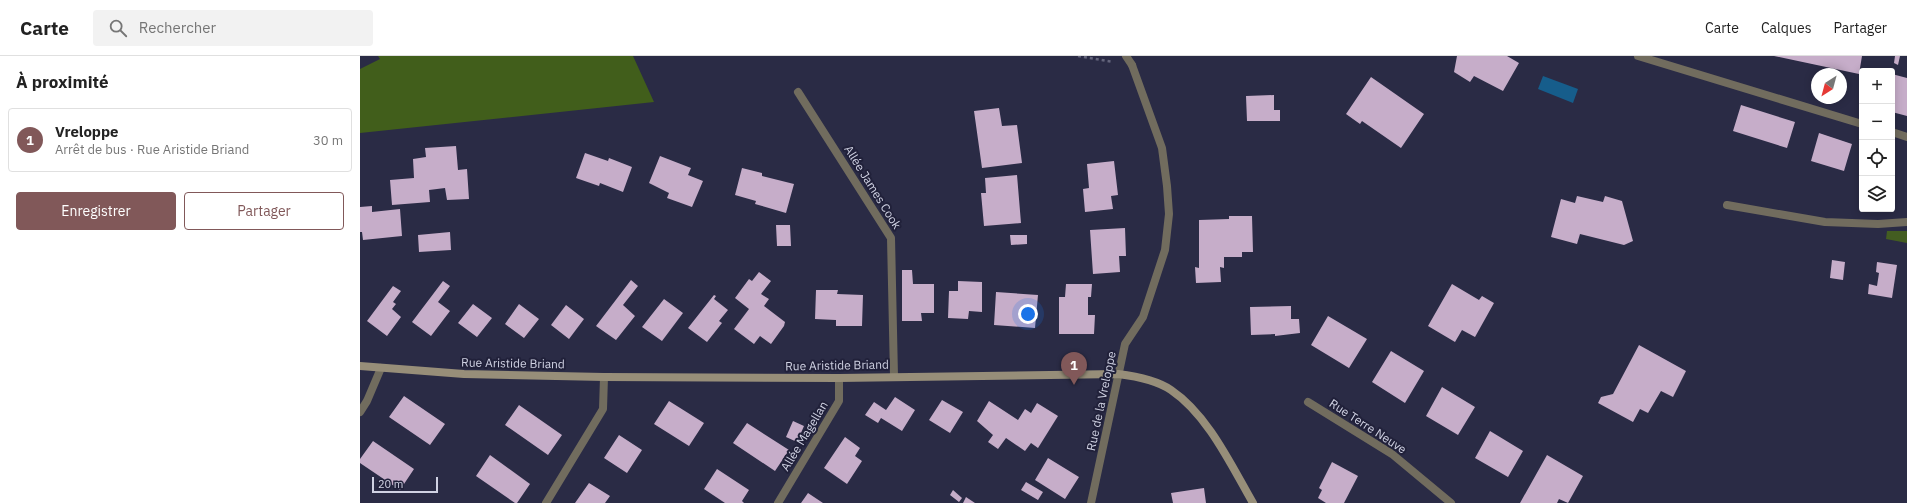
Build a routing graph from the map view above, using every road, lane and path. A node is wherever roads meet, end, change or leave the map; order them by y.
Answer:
1 (1078, 56) edge
2 (1126, 56) edge
3 (1638, 56) edge
4 (1132, 65) junction
5 (798, 92) dead end
6 (1859, 123) edge
7 (1895, 133) edge
8 (1907, 137) edge
9 (1727, 205) dead end
10 (1907, 222) edge
11 (360, 366) edge
12 (381, 368) junction
13 (1118, 374) junction
14 (894, 376) junction
15 (604, 377) junction
16 (839, 378) junction
17 (1308, 402) dead end
18 (360, 412) edge
19 (546, 503) edge
20 (778, 503) edge
21 (1091, 503) edge
22 (1253, 503) edge
23 (1451, 503) edge

1 - 4 path
2 - 4 street, Rue de la Vreloppe
3 - 6 street
4 - 13 street, Rue de la Vreloppe
5 - 14 street, Allée James Cook
7 - 8 street
9 - 10 street
11 - 12 street, Rue Aristide Briand
12 - 15 street, Rue Aristide Briand
12 - 18 street
13 - 14 street, Rue Aristide Briand
13 - 21 street, Rue de la Vreloppe
13 - 22 street, Rue Aristide Briand
14 - 16 street, Rue Aristide Briand
15 - 16 street, Rue Aristide Briand
15 - 19 street
16 - 20 street, Allée Magellan
17 - 23 street, Rue Terre Neuve

